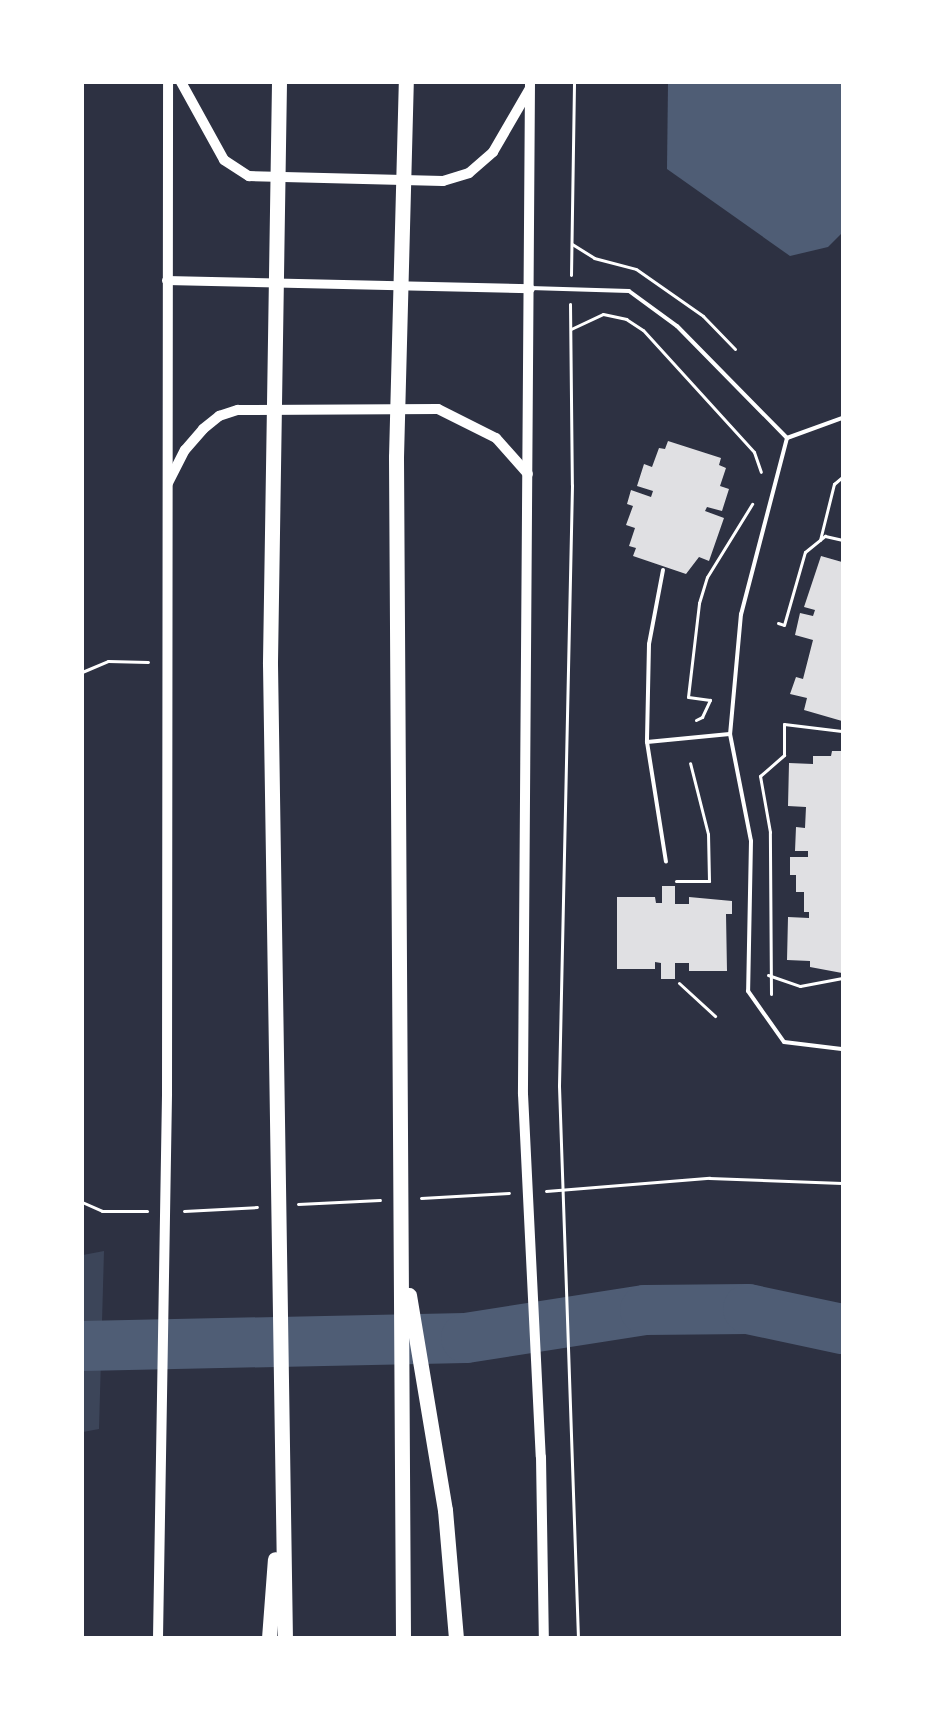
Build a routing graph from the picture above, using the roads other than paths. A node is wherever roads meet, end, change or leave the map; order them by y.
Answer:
1 (168, 82) edge
2 (181, 82) edge
3 (278, 82) edge
4 (406, 82) edge
5 (530, 86) edge
6 (166, 280) junction
7 (530, 288) junction
8 (842, 418) edge
9 (787, 438) junction
10 (528, 474) junction
11 (166, 486) junction
12 (663, 570) dead end
13 (730, 734) junction
14 (647, 742) junction
15 (666, 862) dead end
16 (842, 1049) edge
17 (401, 1247) junction
18 (284, 1460) junction
19 (158, 1638) edge
20 (269, 1638) edge
21 (285, 1638) edge
22 (403, 1638) edge
23 (456, 1638) edge
24 (544, 1638) edge

1 - 6 main road
2 - 5 main road
3 - 18 highway
4 - 17 highway
5 - 7 main road
6 - 7 street
6 - 11 main road
7 - 9 lane
7 - 10 main road
8 - 9 lane
9 - 13 lane
10 - 11 main road
10 - 24 main road
11 - 19 main road
12 - 14 lane
13 - 14 lane
13 - 16 lane
14 - 15 lane
17 - 22 highway
17 - 23 highway
18 - 20 highway
18 - 21 highway

